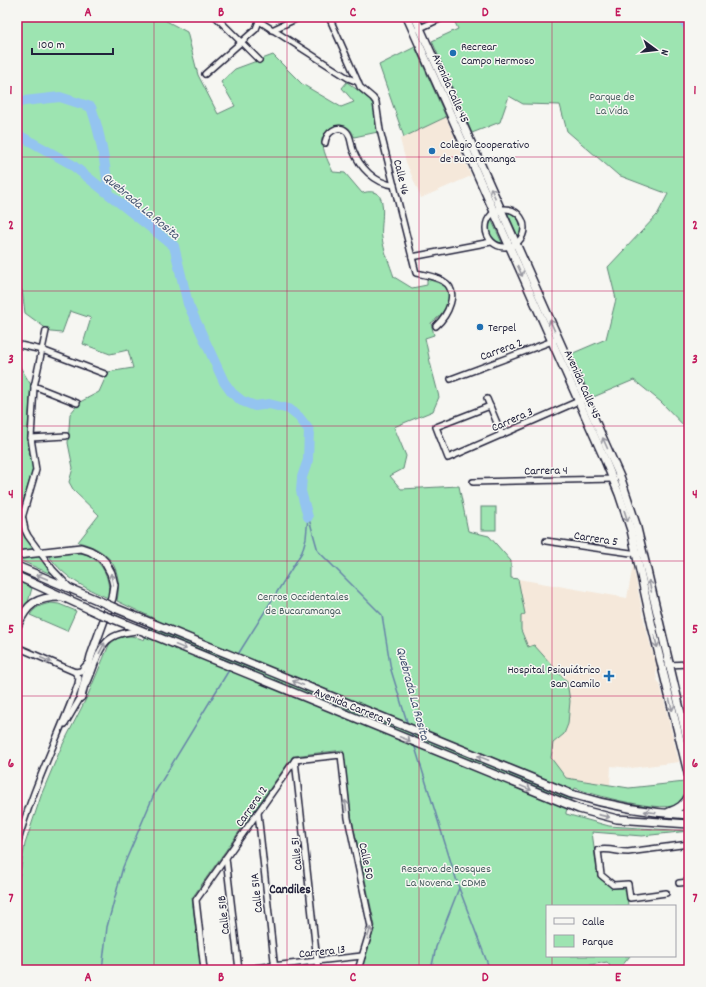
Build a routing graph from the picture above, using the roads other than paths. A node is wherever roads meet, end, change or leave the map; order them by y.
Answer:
1 (216, 17) edge
2 (300, 17) edge
3 (329, 17) edge
4 (407, 17) edge
5 (415, 17) edge
6 (444, 17) edge
7 (258, 19) edge
8 (272, 30) junction
9 (417, 30) junction
10 (241, 42) junction
11 (259, 60) dead end
12 (205, 74) dead end
13 (358, 82) junction
14 (325, 143) dead end
15 (394, 185) junction
16 (497, 210) junction
17 (491, 242) junction
18 (513, 245) junction
19 (412, 258) junction
20 (436, 326) dead end
21 (46, 331) dead end
22 (555, 340) junction
23 (20, 345) dead end
24 (42, 350) junction
25 (105, 374) dead end
26 (451, 379) dead end
27 (34, 386) junction
28 (487, 399) dead end
29 (582, 400) junction
30 (77, 403) dead end
31 (490, 406) junction
32 (502, 435) junction
33 (66, 436) dead end
34 (31, 438) junction
35 (617, 479) junction
36 (472, 482) dead end
37 (22, 518) junction
38 (17, 531) edge
39 (546, 541) dead end
40 (40, 552) junction
41 (639, 554) junction
42 (17, 555) edge
43 (17, 566) edge
44 (17, 576) edge
45 (72, 590) junction
46 (63, 597) junction
47 (17, 626) edge
48 (143, 632) junction
49 (17, 647) edge
50 (91, 656) junction
51 (689, 664) edge
52 (665, 666) junction
53 (75, 672) junction
54 (81, 697) junction
55 (60, 731) junction
56 (689, 746) edge
57 (686, 753) edge
58 (296, 760) junction
59 (689, 777) edge
60 (689, 795) edge
61 (258, 813) junction
62 (664, 814) junction
63 (689, 815) edge
64 (689, 824) edge
65 (689, 844) edge
66 (17, 845) edge
67 (226, 858) junction
68 (689, 882) edge
69 (679, 883) dead end
70 (666, 893) dead end
71 (362, 956) junction
72 (317, 961) junction
73 (275, 968) edge
74 (204, 970) edge
75 (237, 970) edge
76 (318, 970) edge
77 (358, 970) edge

1 - 10 street
2 - 8 street
3 - 13 street, Calle 46
4 - 9 main road, Avenida Calle 45
5 - 9 main road, Avenida Calle 45
6 - 9 street
7 - 8 street
7 - 10 street
8 - 13 street
9 - 16 main road, Avenida Calle 45
10 - 11 street
10 - 12 street
13 - 15 street, Calle 46
14 - 15 street
15 - 19 street, Calle 46
16 - 17 street
16 - 18 main road, Avenida Calle 45
16 - 18 street
17 - 18 street
17 - 19 street
18 - 22 main road, Avenida Calle 45
19 - 20 street, Calle 46
21 - 24 street
22 - 26 street, Carrera 2
22 - 29 main road, Avenida Calle 45
23 - 24 street
24 - 25 street
24 - 27 street
27 - 30 street
27 - 34 street
28 - 31 street
29 - 32 street, Carrera 3
29 - 35 main road, Avenida Calle 45
31 - 32 street
31 - 32 street, Carrera 3
33 - 34 street
34 - 37 street
35 - 36 street, Carrera 4
35 - 41 main road, Avenida Calle 45
37 - 38 street
37 - 40 street
39 - 41 street, Carrera 5
40 - 42 main road
40 - 45 street
50 -> 40 main road
41 - 52 main road, Avenida Calle 45
45 -> 43 main road, Avenida Carrera 9
44 - 46 main road, Avenida Carrera 9
62 -> 45 main road, Avenida Carrera 9, bridge
46 - 47 main road
46 - 48 main road, Avenida Carrera 9, bridge
54 -> 48 street
48 -> 64 main road, Avenida Carrera 9
49 -> 53 street
50 - 53 street
50 - 54 main road
51 - 52 street
52 - 56 main road, Avenida Calle 45
52 -> 57 main road, Avenida Calle 45
53 - 55 street
54 - 55 street
55 - 66 street
57 - 59 main road, Avenida Calle 45
58 - 61 street, Carrera 12
71 -> 58 street, Calle 50
58 - 72 street, Calle 51
60 - 62 main road
61 - 67 street, Carrera 12
61 - 73 street, Calle 51A
62 - 63 main road, Avenida Carrera 9
65 - 70 street
67 - 74 street, Carrera 12
67 - 75 street, Calle 51B
68 - 69 street
71 - 72 street, Carrera 13
71 - 77 street, Calle 50
72 - 73 street, Carrera 13
72 - 76 street, Calle 51
73 - 75 street, Carrera 13

